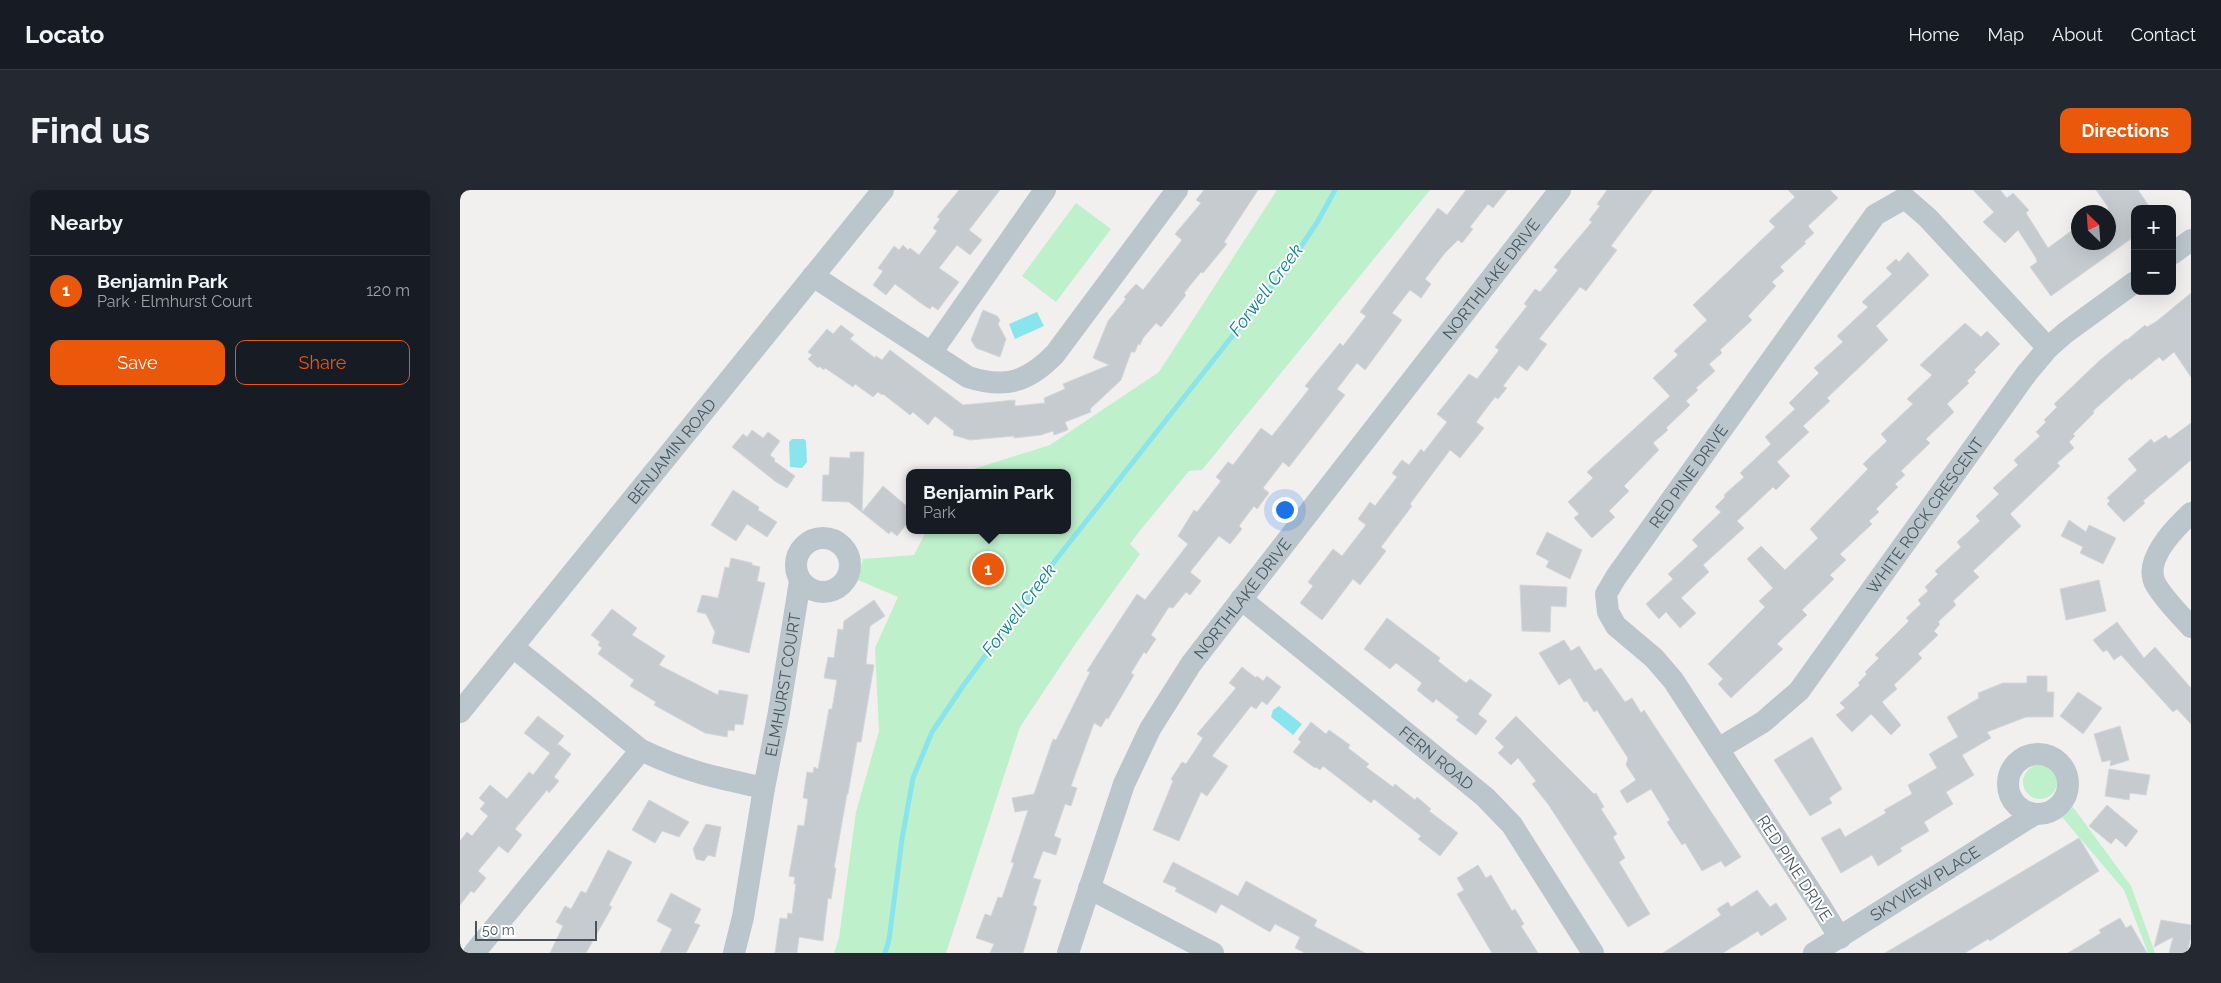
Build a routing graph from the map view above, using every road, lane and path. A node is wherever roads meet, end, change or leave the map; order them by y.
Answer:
1 (883, 190) edge
2 (1046, 190) edge
3 (1177, 190) edge
4 (1560, 190) edge
5 (2191, 240) edge
6 (2176, 251) edge
7 (813, 276) junction
8 (2131, 285) edge
9 (2048, 348) junction
10 (932, 354) junction
11 (2191, 513) edge
12 (800, 581) dead end
13 (1241, 599) junction
14 (2191, 627) edge
15 (513, 647) junction
16 (460, 712) edge
17 (1718, 749) junction
18 (642, 750) junction
19 (764, 788) junction
20 (2035, 814) dead end
21 (1089, 888) junction
22 (1840, 938) junction
23 (474, 953) edge
24 (734, 953) edge
25 (1068, 953) edge
26 (1213, 953) edge
27 (1593, 953) edge
28 (1814, 953) edge

1 - 7 street, BENJAMIN ROAD
2 - 10 street
3 - 10 street
4 - 13 street, NORTHLAKE DRIVE
5 - 6 street
7 - 10 street
7 - 15 street, BENJAMIN ROAD
8 - 9 street, WHITE ROCK CRESCENT
9 - 17 street, WHITE ROCK CRESCENT
9 - 17 street, RED PINE DRIVE
11 - 14 street
12 - 19 street, ELMHURST COURT
13 - 21 street, NORTHLAKE DRIVE
13 - 27 street, FERN ROAD
15 - 16 street, BENJAMIN ROAD
15 - 18 street
17 - 22 street, RED PINE DRIVE
18 - 19 street
18 - 23 street
19 - 24 street, ELMHURST COURT
20 - 22 street, SKYVIEW PLACE
21 - 25 street, NORTHLAKE DRIVE
21 - 26 street
22 - 28 street, SKYVIEW PLACE

